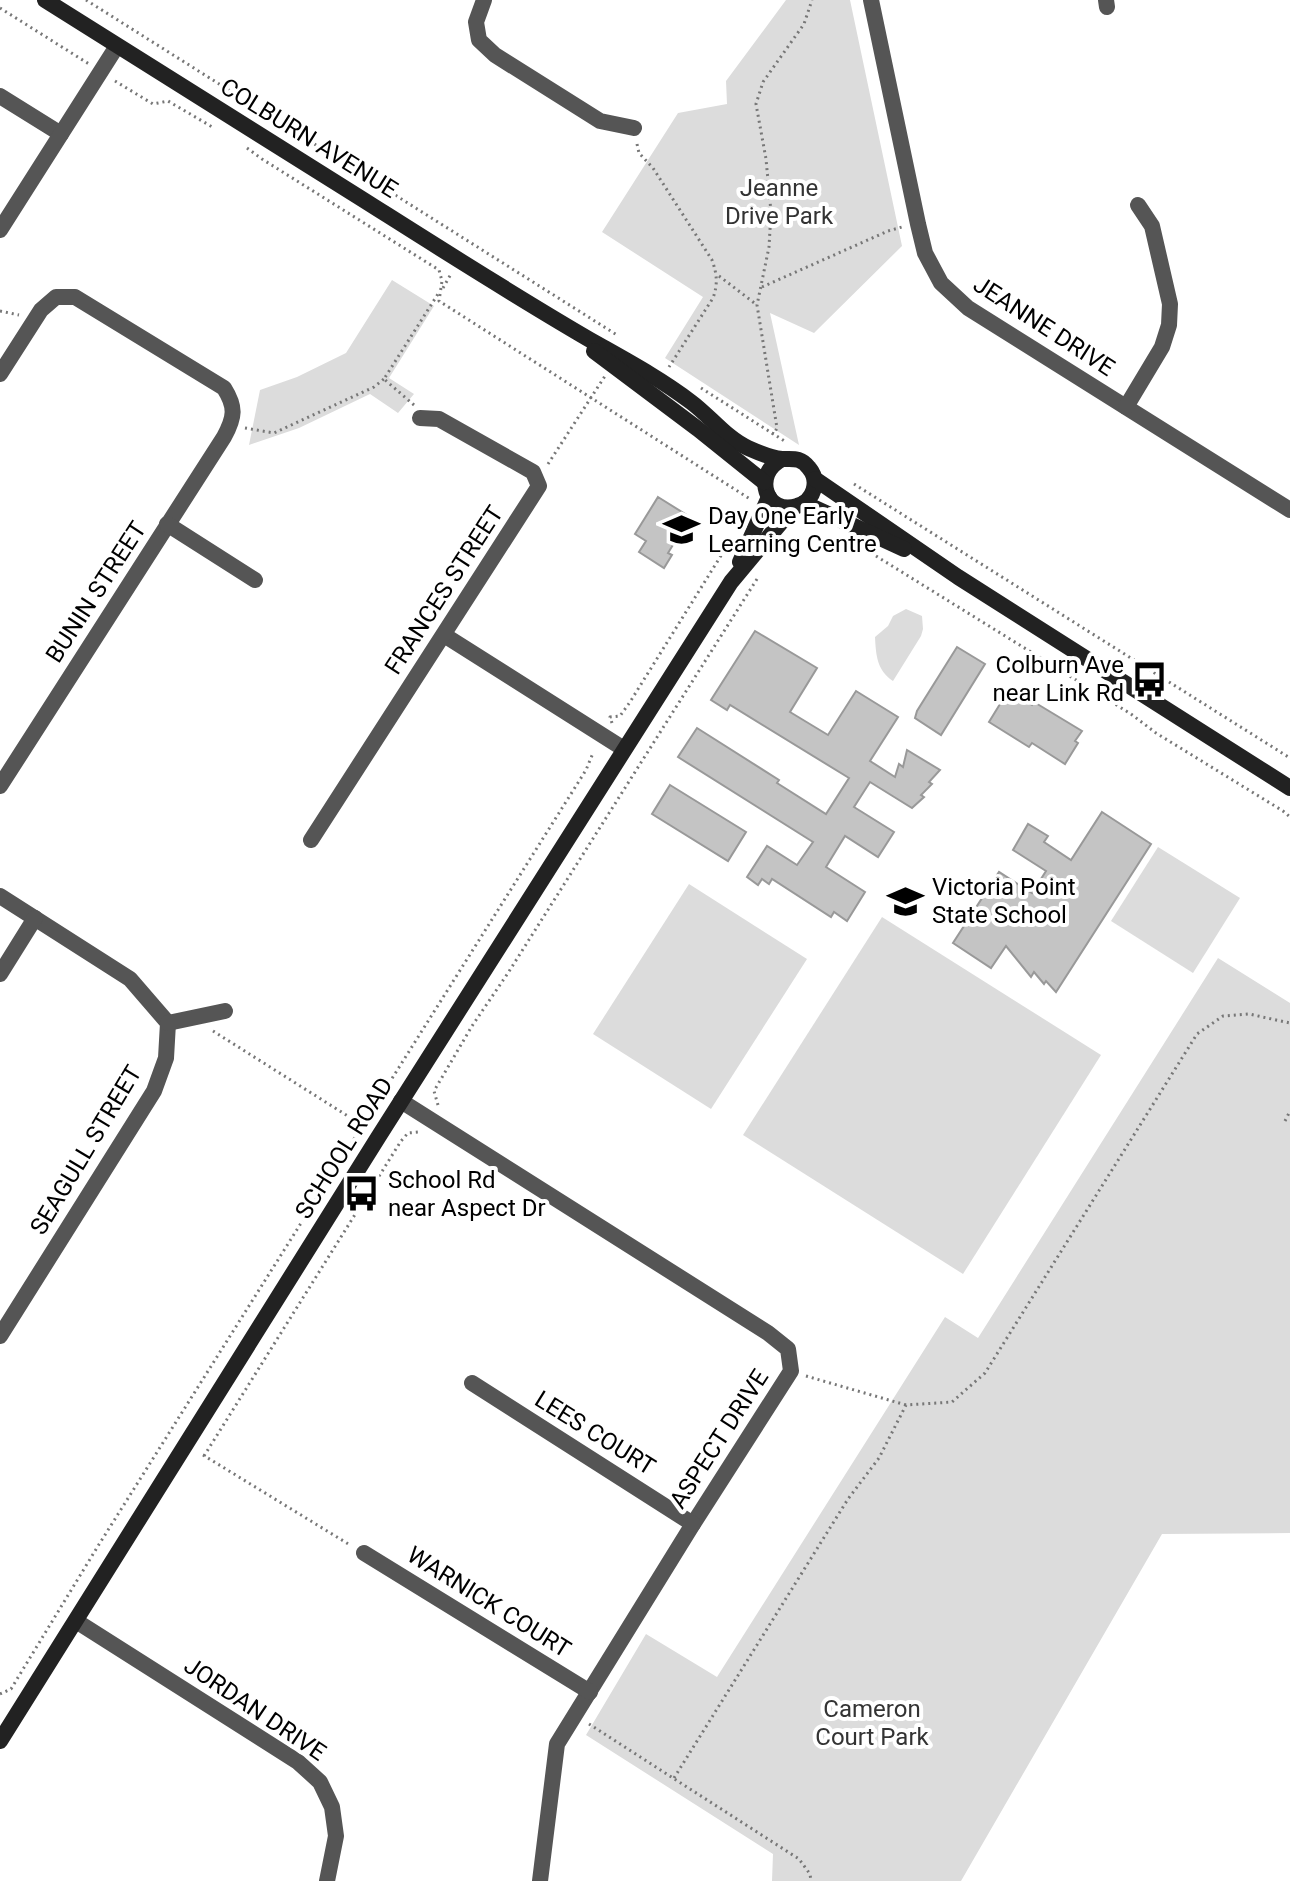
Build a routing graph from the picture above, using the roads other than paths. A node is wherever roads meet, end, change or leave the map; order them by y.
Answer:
1 (45, 0) edge
2 (484, 0) edge
3 (871, 0) edge
4 (117, 46) junction
5 (0, 96) edge
6 (634, 128) road end
7 (61, 134) junction
8 (1138, 205) dead end
9 (0, 230) edge
10 (548, 316) junction
11 (0, 374) edge
12 (1126, 407) junction
13 (420, 418) road end
14 (782, 459) junction
15 (815, 479) junction
16 (767, 490) junction
17 (798, 505) junction
18 (1290, 510) edge
19 (167, 524) junction
20 (942, 566) junction
21 (255, 580) dead end
22 (731, 582) junction
23 (444, 635) junction
24 (624, 749) junction
25 (0, 786) edge
26 (1290, 788) edge
27 (311, 840) dead end
28 (0, 896) edge
29 (35, 918) junction
30 (0, 974) edge
31 (225, 1011) dead end
32 (168, 1023) junction
33 (401, 1101) junction
34 (0, 1336) edge
35 (472, 1383) dead end
36 (693, 1524) junction
37 (364, 1553) road end
38 (76, 1621) junction
39 (590, 1692) junction
40 (6, 1718) edge
41 (0, 1741) edge
42 (327, 1881) edge
43 (540, 1881) edge

1 - 4 main road, COLBURN AVENUE
2 - 6 street
3 - 12 street, JEANNE DRIVE
4 - 7 street
4 - 10 main road, COLBURN AVENUE
5 - 7 street
7 - 9 street
8 - 12 street
10 - 14 main road, COLBURN AVENUE
10 - 16 main road, COLBURN AVENUE
11 - 19 street, BUNIN STREET
12 - 18 street, JEANNE DRIVE
13 - 23 street, FRANCES STREET
14 - 15 main road, COLBURN AVENUE
14 - 16 main road
15 - 17 main road
15 - 20 main road, COLBURN AVENUE
16 - 17 main road, COLBURN AVENUE
16 - 22 main road, SCHOOL ROAD
17 - 20 main road, COLBURN AVENUE
17 - 22 main road, SCHOOL ROAD
19 - 21 street
19 - 25 street, BUNIN STREET
20 - 26 main road, COLBURN AVENUE
22 - 24 main road, SCHOOL ROAD
23 - 24 street
23 - 27 street, FRANCES STREET
24 - 33 main road, SCHOOL ROAD
28 - 29 street
29 - 30 street
29 - 32 street
31 - 32 street
32 - 34 street, SEAGULL STREET
33 - 36 street, ASPECT DRIVE
33 - 38 main road, SCHOOL ROAD
35 - 36 street, LEES COURT
36 - 39 street, ASPECT DRIVE
37 - 39 street, WARNICK COURT
38 - 40 main road, SCHOOL ROAD
38 - 42 street, JORDAN DRIVE
39 - 43 street, ASPECT DRIVE
40 - 41 main road, SCHOOL ROAD

